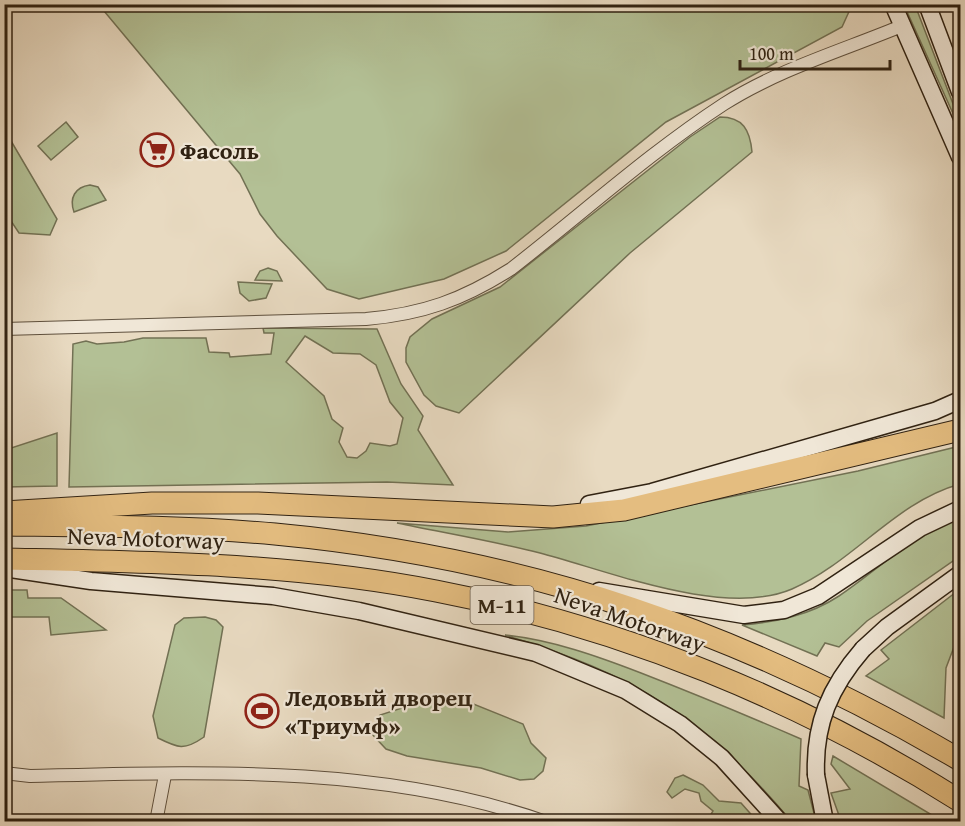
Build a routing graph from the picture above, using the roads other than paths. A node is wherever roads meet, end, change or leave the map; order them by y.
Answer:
1 (893, 4) edge
2 (927, 4) edge
3 (903, 25) junction
4 (960, 92) edge
5 (960, 157) edge
6 (4, 329) edge
7 (960, 400) edge
8 (960, 430) edge
9 (960, 509) edge
10 (4, 512) edge
11 (486, 513) junction
12 (4, 525) edge
13 (4, 559) edge
14 (4, 568) edge
15 (960, 574) edge
16 (560, 585) junction
17 (960, 760) edge
18 (4, 773) edge
19 (165, 775) junction
20 (820, 798) junction
21 (960, 801) edge
22 (156, 822) edge
23 (546, 822) edge
24 (780, 822) edge
25 (825, 822) edge
26 (832, 822) edge

1 - 3 street
2 - 4 street
3 - 5 street
3 - 6 street
7 - 11 street
8 - 11 highway
9 - 16 street
10 - 11 highway
12 - 16 highway, Neva Motorway / М-11
13 - 21 highway, Neva Motorway / М-11
14 - 24 street
15 - 20 street, bridge
16 - 17 highway, Neva Motorway / М-11
18 - 19 street
19 - 22 street
19 - 23 street
20 - 25 street
20 - 26 street

